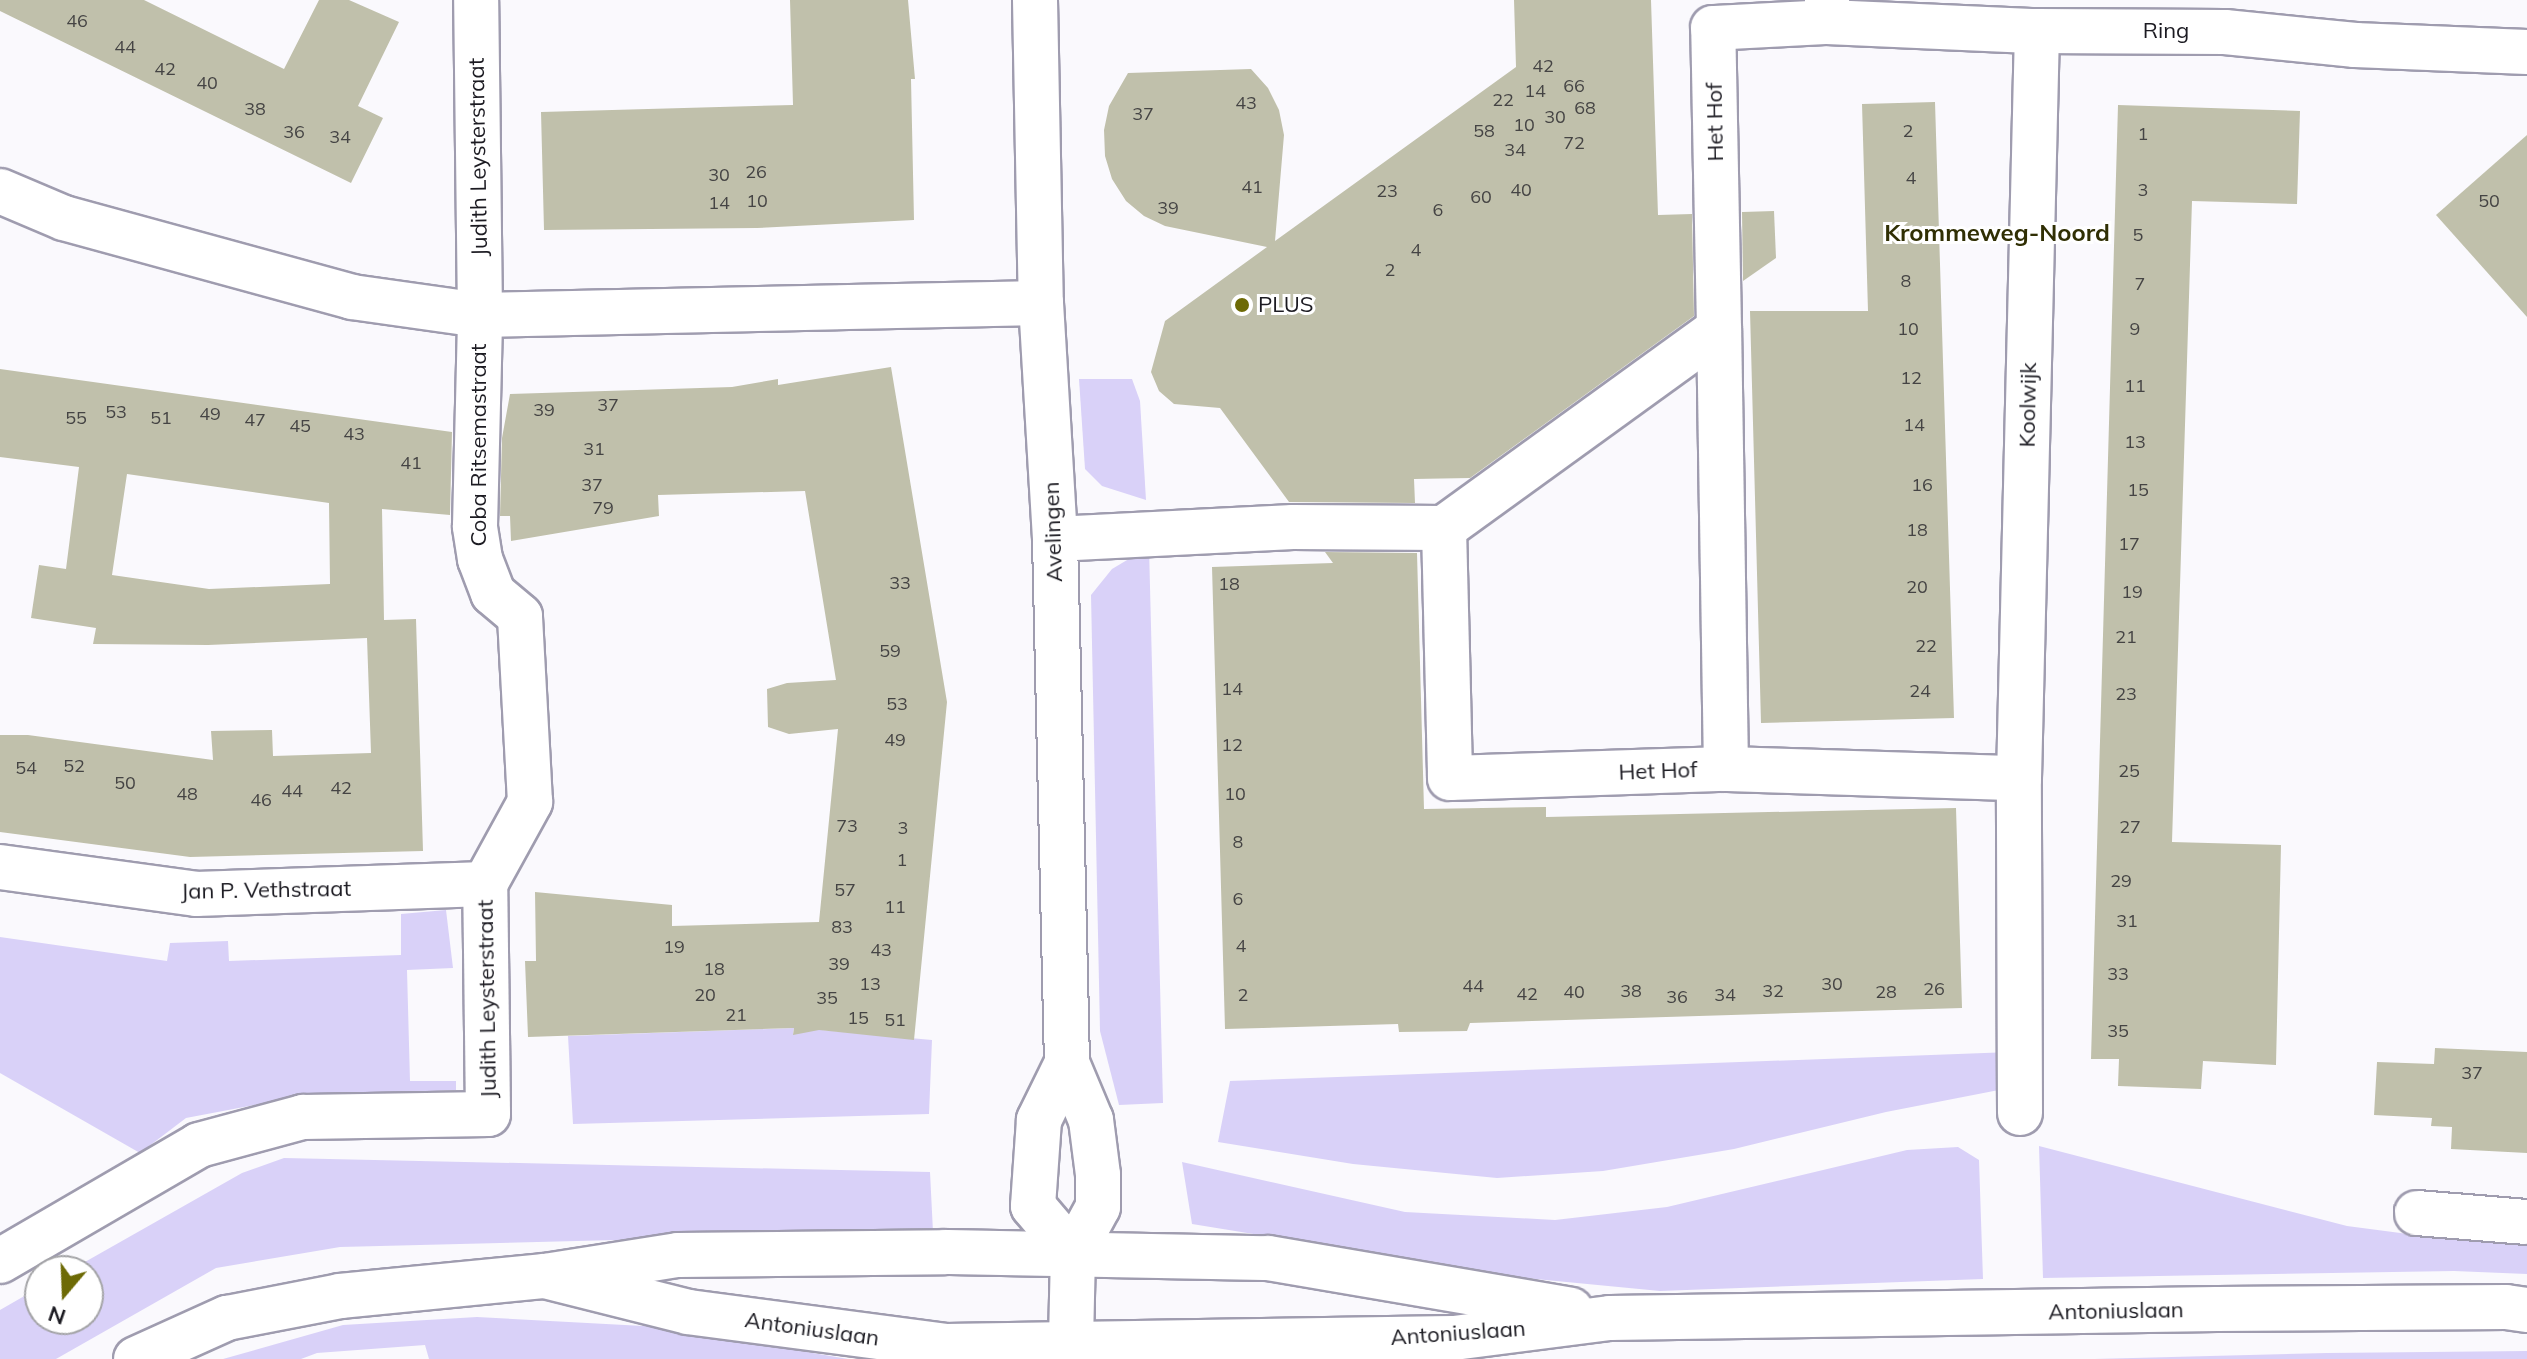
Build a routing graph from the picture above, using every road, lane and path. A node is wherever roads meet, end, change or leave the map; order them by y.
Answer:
1 (476, 0) edge
2 (1035, 0) edge
3 (1827, 11) edge
4 (2037, 31) junction
5 (2527, 52) edge
6 (0, 191) edge
7 (1041, 303) junction
8 (480, 315) junction
9 (1719, 329) junction
10 (1444, 528) junction
11 (1055, 539) junction
12 (1726, 769) junction
13 (2019, 778) junction
14 (0, 867) edge
15 (485, 884) junction
16 (1067, 1063) junction
17 (2020, 1113) dead end
18 (2417, 1213) dead end
19 (2527, 1222) edge
20 (1073, 1253) junction
21 (0, 1261) edge
22 (545, 1276) junction
23 (2527, 1310) edge
24 (1610, 1318) junction
25 (1071, 1344) junction
26 (136, 1359) edge

1 - 8 street, Judith Leysterstraat
2 - 7 street, Avelingen
3 - 4 street, Ring
3 - 9 street, Het Hof
4 - 5 street, Ring
4 - 13 street, Koolwijk
6 - 8 street, Coba Ritsemastraat
7 - 8 street, Coba Ritsemastraat
7 - 11 street, Avelingen
8 - 15 street, Coba Ritsemastraat
9 - 10 street
9 - 12 street, Het Hof
10 - 11 street
10 - 12 street, Het Hof
11 - 16 street, Avelingen
12 - 13 street
13 - 17 street, Koolwijk
14 - 15 street, Jan P. Vethstraat
15 - 21 street, Judith Leysterstraat
16 - 20 street, Avelingen
16 - 20 street, Avelingen
18 - 19 street
20 - 22 street, Antoniuslaan
20 - 24 street, Antoniuslaan
20 - 25 street
22 - 25 street, Antoniuslaan
22 - 26 street, Antoniuslaan
23 - 24 street, Antoniuslaan
24 - 25 street, Antoniuslaan

